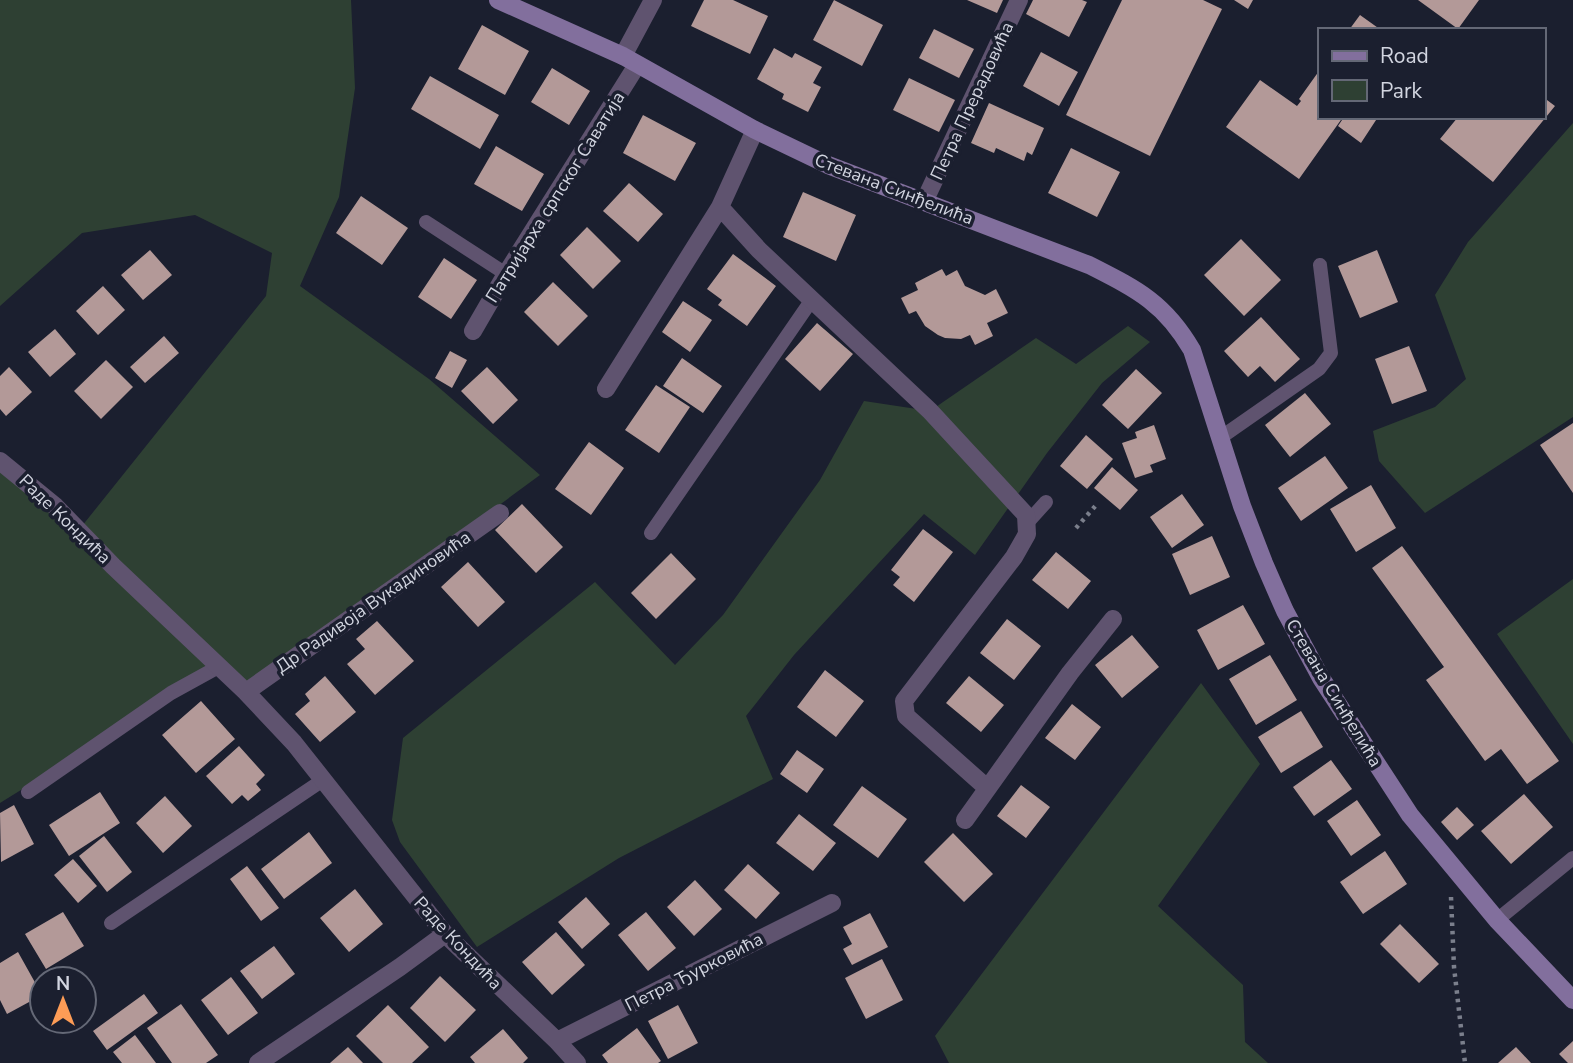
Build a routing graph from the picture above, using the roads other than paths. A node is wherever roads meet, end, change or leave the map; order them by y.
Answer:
1 (498, 0) edge
2 (653, 0) edge
3 (1020, 0) edge
4 (630, 61) junction
5 (755, 130) junction
6 (925, 202) junction
7 (720, 207) junction
8 (426, 222) dead end
9 (1320, 265) dead end
10 (506, 274) junction
11 (811, 301) junction
12 (473, 331) dead end
13 (606, 389) dead end
14 (1220, 438) junction
15 (0, 460) edge
16 (1046, 502) dead end
17 (500, 513) dead end
18 (1027, 523) junction
19 (651, 533) dead end
20 (1113, 619) dead end
21 (220, 666) junction
22 (246, 692) junction
23 (323, 780) junction
24 (987, 788) junction
25 (28, 792) dead end
26 (965, 820) dead end
27 (1573, 858) edge
28 (832, 903) dead end
29 (1497, 920) junction
30 (111, 923) dead end
31 (445, 934) junction
32 (1573, 1000) edge
33 (557, 1041) junction
34 (258, 1063) edge
35 (577, 1063) edge

1 - 4 street, Стевана Синђелића
2 - 4 street, Патријарха српског Саватија
3 - 6 street, Петра Прерадовића
4 - 5 street, Стевана Синђелића
4 - 10 street, Патријарха српског Саватија
5 - 6 street, Стевана Синђелића
5 - 7 street
6 - 14 street, Стевана Синђелића
7 - 11 street
7 - 13 street
8 - 10 lane
9 - 14 lane
10 - 12 street, Патријарха српског Саватија
11 - 18 street
11 - 19 lane
14 - 29 street, Стевана Синђелића
15 - 21 street, Раде Кондића
16 - 18 lane
17 - 22 street, Др Радивоја Вукадиновића
18 - 24 street
20 - 24 street
21 - 22 street, Раде Кондића
21 - 25 lane
22 - 23 street, Раде Кондића
23 - 30 lane
23 - 31 street, Раде Кондића
24 - 26 street
27 - 29 lane
28 - 33 street, Петра Ђурковића
29 - 32 street, Стевана Синђелића
31 - 33 street, Раде Кондића
31 - 34 street
33 - 35 street, Раде Кондића

